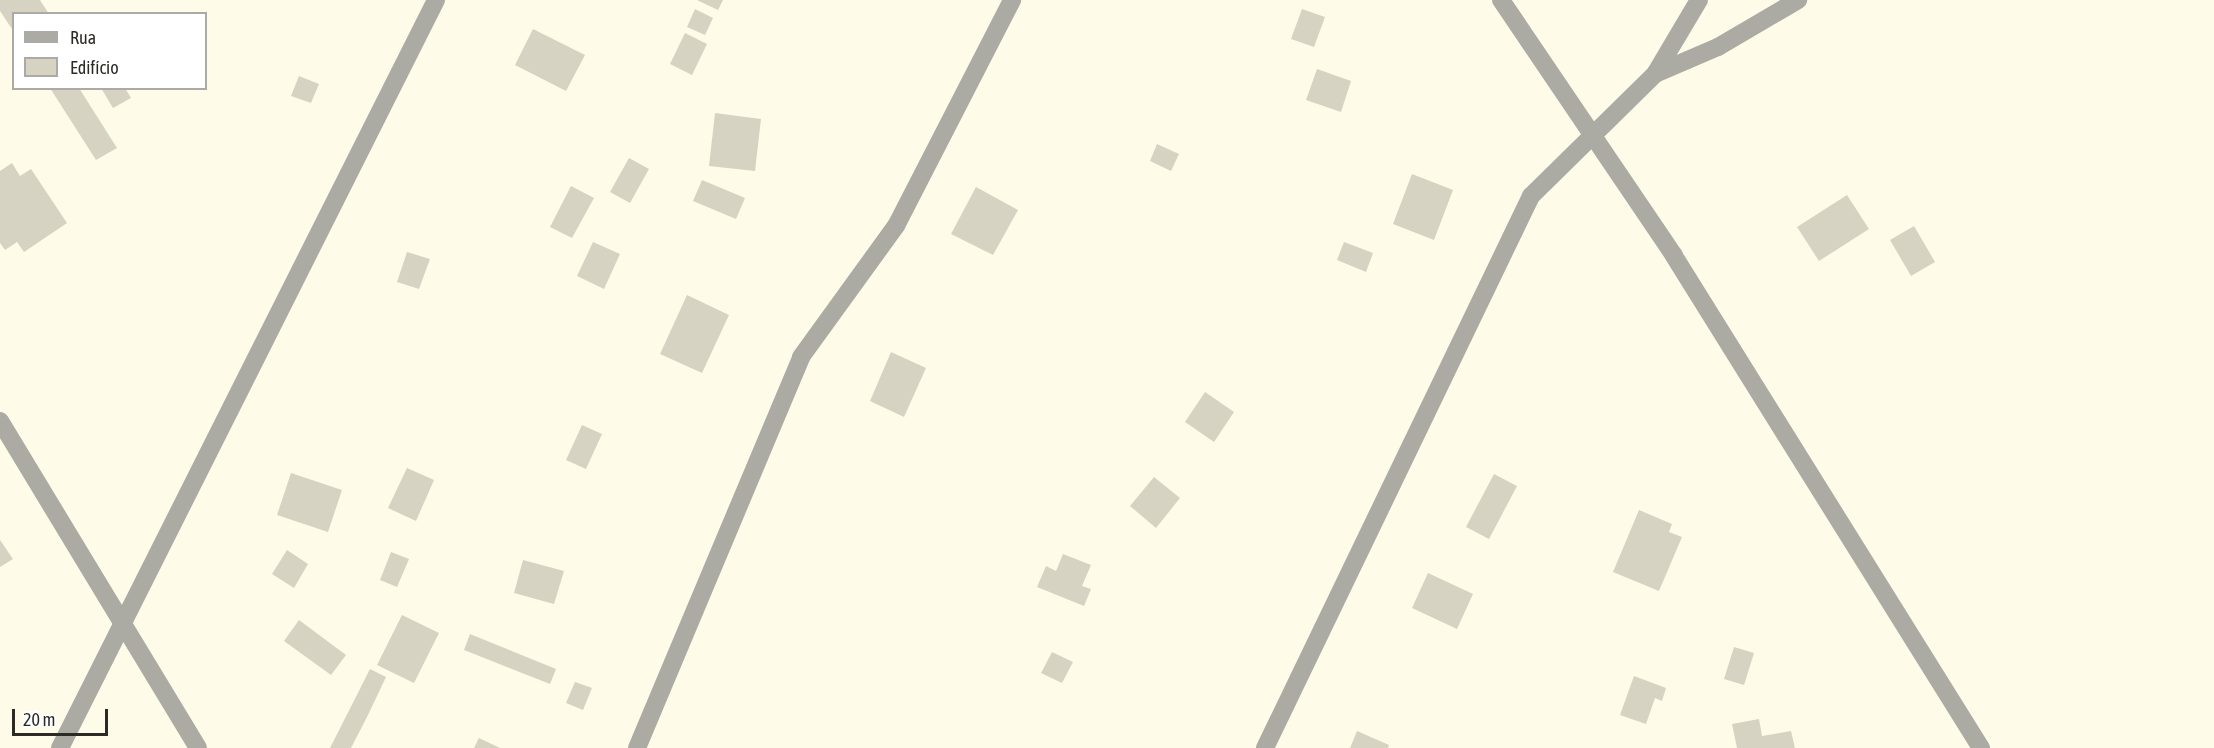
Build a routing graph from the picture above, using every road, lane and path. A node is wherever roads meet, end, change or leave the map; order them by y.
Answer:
1 (436, 0) edge
2 (1012, 0) edge
3 (1501, 0) edge
4 (1699, 0) edge
5 (1798, 0) edge
6 (1655, 74) junction
7 (1593, 137) junction
8 (0, 421) edge
9 (121, 623) junction
10 (60, 748) edge
11 (198, 748) edge
12 (637, 748) edge
13 (1265, 748) edge
14 (1981, 748) edge

1 - 9 street
2 - 12 street
3 - 7 street
4 - 6 street
5 - 6 street
6 - 7 street
7 - 13 street
7 - 14 street
8 - 9 street
9 - 10 street
9 - 11 street

